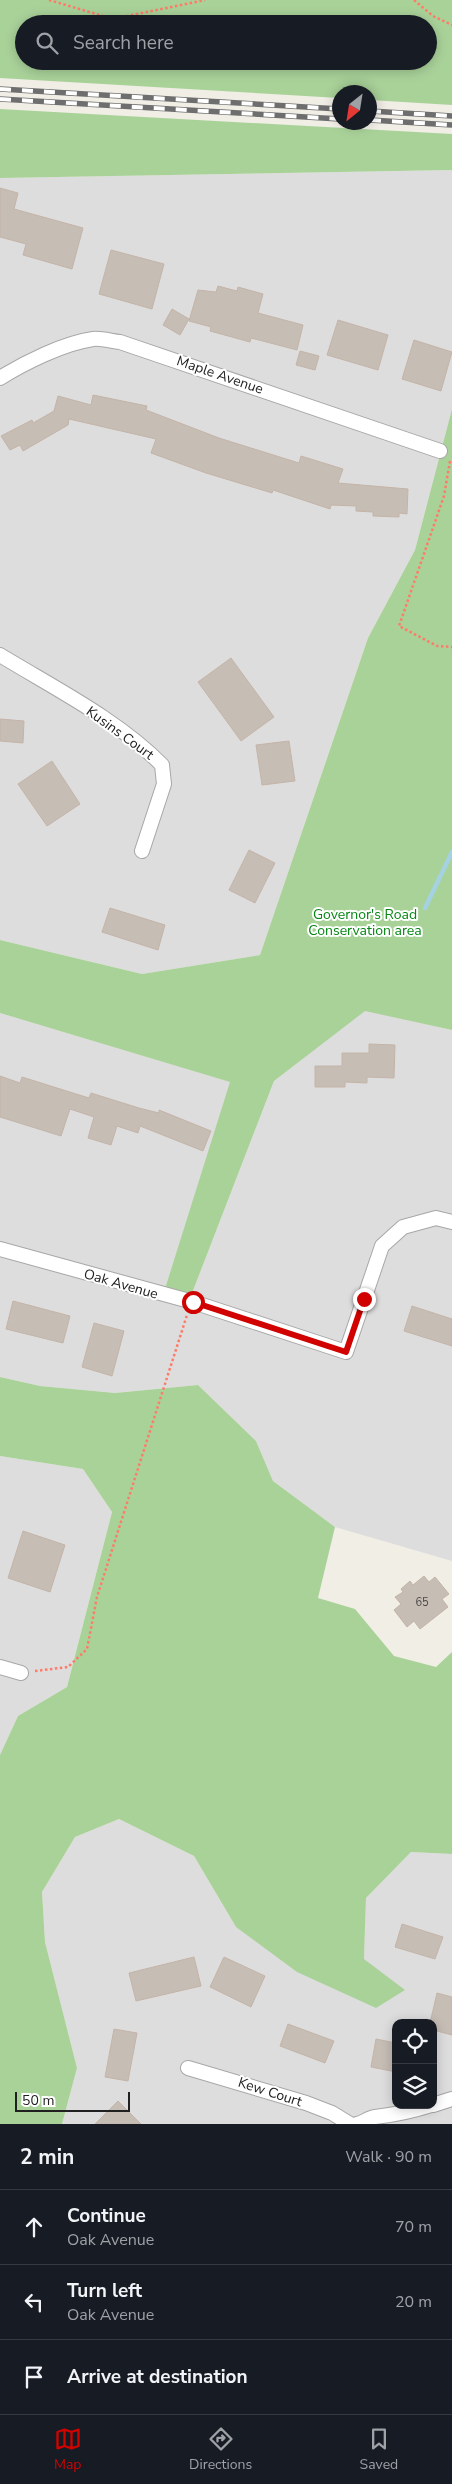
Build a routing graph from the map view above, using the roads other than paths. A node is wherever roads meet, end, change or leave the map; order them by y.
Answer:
1 (0, 378) edge
2 (446, 453) edge
3 (0, 655) edge
4 (142, 851) dead end
5 (452, 1222) edge
6 (0, 1249) edge
7 (0, 1668) edge
8 (21, 1673) road end
9 (188, 2068) dead end
10 (452, 2100) edge
11 (437, 2104) edge
12 (418, 2109) edge
13 (350, 2124) edge
14 (357, 2124) edge

1 - 2 street, Maple Avenue
3 - 4 street, Kusins Court
5 - 6 street, Oak Avenue
7 - 8 street
9 - 13 street, Kew Court
10 - 11 street
12 - 14 street

